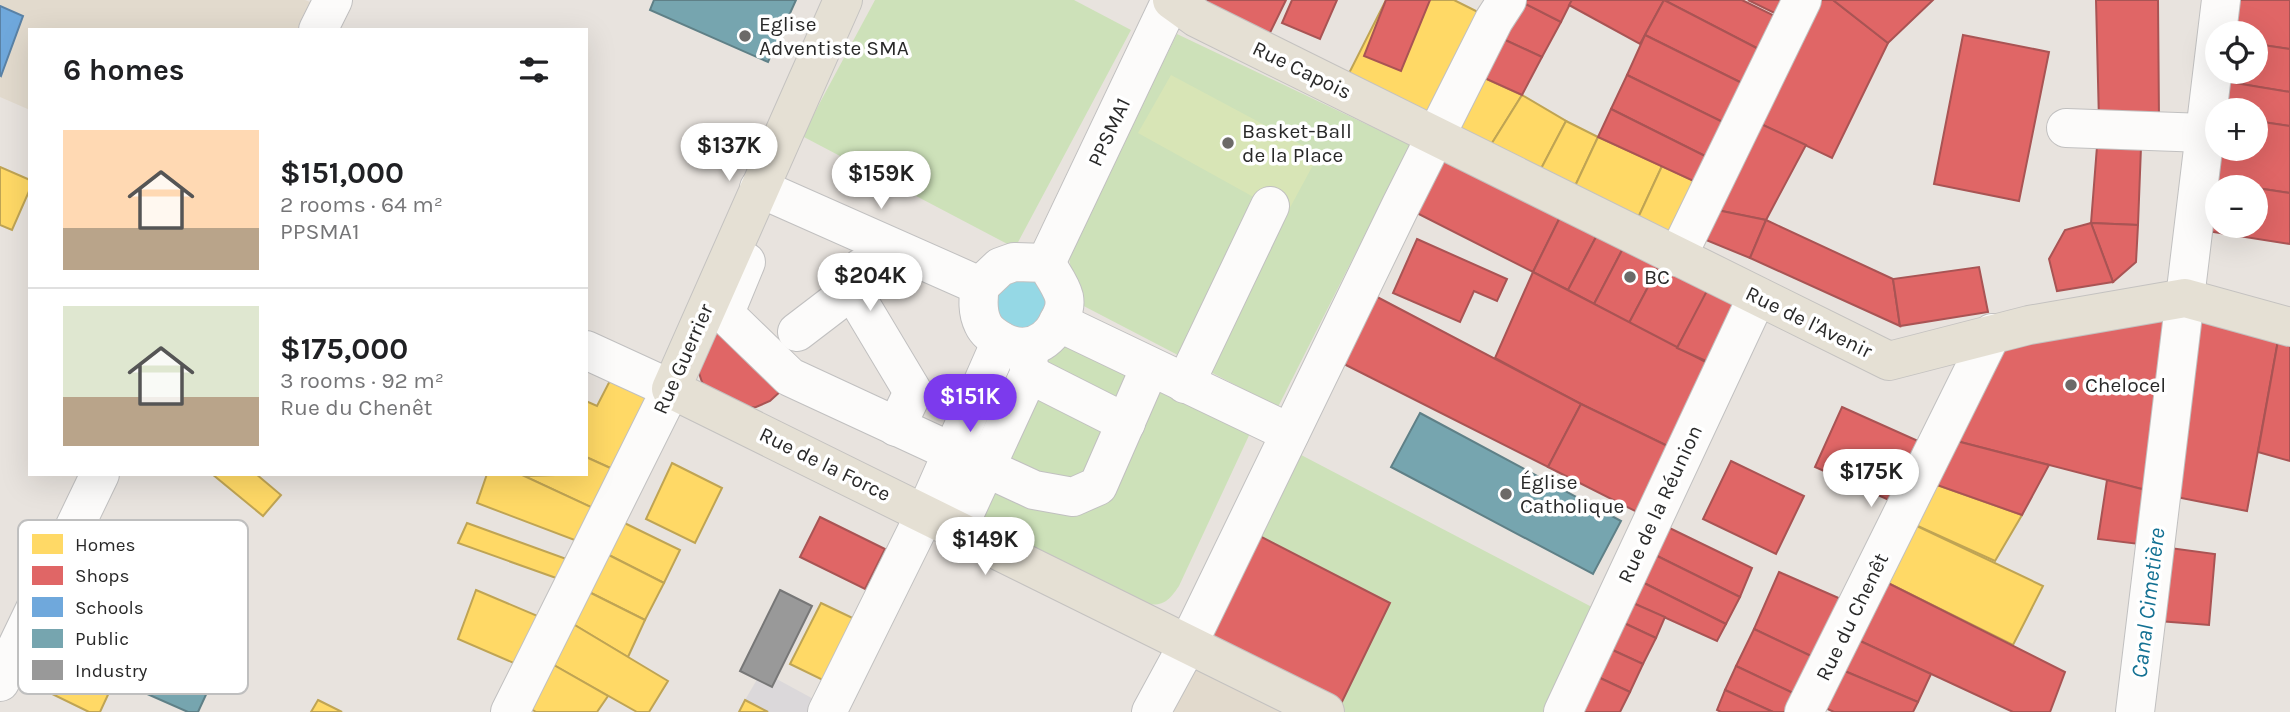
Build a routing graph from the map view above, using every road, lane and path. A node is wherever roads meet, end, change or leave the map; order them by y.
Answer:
1 (333, 0) edge
2 (843, 0) edge
3 (1507, 0) edge
4 (1802, 0) edge
5 (2221, 0) edge
6 (1186, 4) edge
7 (319, 28) edge
8 (2209, 98) edge
9 (2066, 128) dead end
10 (2205, 133) joint
11 (1435, 135) junction
12 (768, 192) junction
13 (1270, 206) dead end
14 (872, 240) junction
15 (1678, 257) junction
16 (1046, 263) junction
17 (980, 286) junction
18 (852, 290) junction
19 (1757, 297) junction
20 (2185, 298) junction
21 (1058, 322) junction
22 (2290, 327) edge
23 (797, 332) dead end
24 (1992, 333) junction
25 (588, 352) edge
26 (1019, 354) junction
27 (1150, 367) junction
28 (1185, 384) junction
29 (671, 389) junction
30 (1126, 423) junction
31 (896, 427) junction
32 (1290, 433) junction
33 (953, 453) junction
34 (987, 468) junction
35 (99, 476) edge
36 (78, 520) edge
37 (941, 522) junction
38 (1188, 644) junction
39 (18, 645) edge
40 (0, 682) edge
41 (510, 712) edge
42 (827, 712) edge
43 (1151, 712) edge
44 (1325, 712) edge
45 (1563, 712) edge
46 (1804, 712) edge
47 (2134, 712) edge

1 - 7 street
2 - 12 main road, Rue Guerrier
3 - 11 street
4 - 15 street
5 - 8 street
6 - 11 main road, Rue Capois
6 - 16 street, PPSMA1
9 - 10 street
10 - 20 street
11 - 15 main road, Rue de l'Avenir
11 - 32 street
12 - 14 street
12 - 29 main road, Rue Guerrier
12 - 31 street
13 - 28 street
14 - 17 street
14 - 18 street
15 - 19 main road, Rue de l'Avenir
16 - 17 street
16 - 21 street
17 - 26 street
18 - 23 street
18 - 31 street
19 - 24 main road, Rue de l'Avenir
19 - 45 street, Rue de la Réunion
20 - 22 main road, Rue de l'Avenir
20 - 24 main road, Rue de l'Avenir
20 - 47 street
21 - 26 street
21 - 27 street
24 - 46 street, Rue du Chenêt
25 - 29 street, Rue de la Force
26 - 30 street
26 - 33 street
26 - 34 street
27 - 28 street
27 - 30 street
28 - 32 street
29 - 37 main road, Rue de la Force
29 - 41 street, Rue Guerrier
30 - 34 street
31 - 33 street
32 - 38 street
33 - 34 street
33 - 37 street
34 - 37 street
35 - 36 street
37 - 38 main road, Rue de la Force
37 - 42 street
38 - 43 street
38 - 44 main road, Rue de la Force
39 - 40 street

